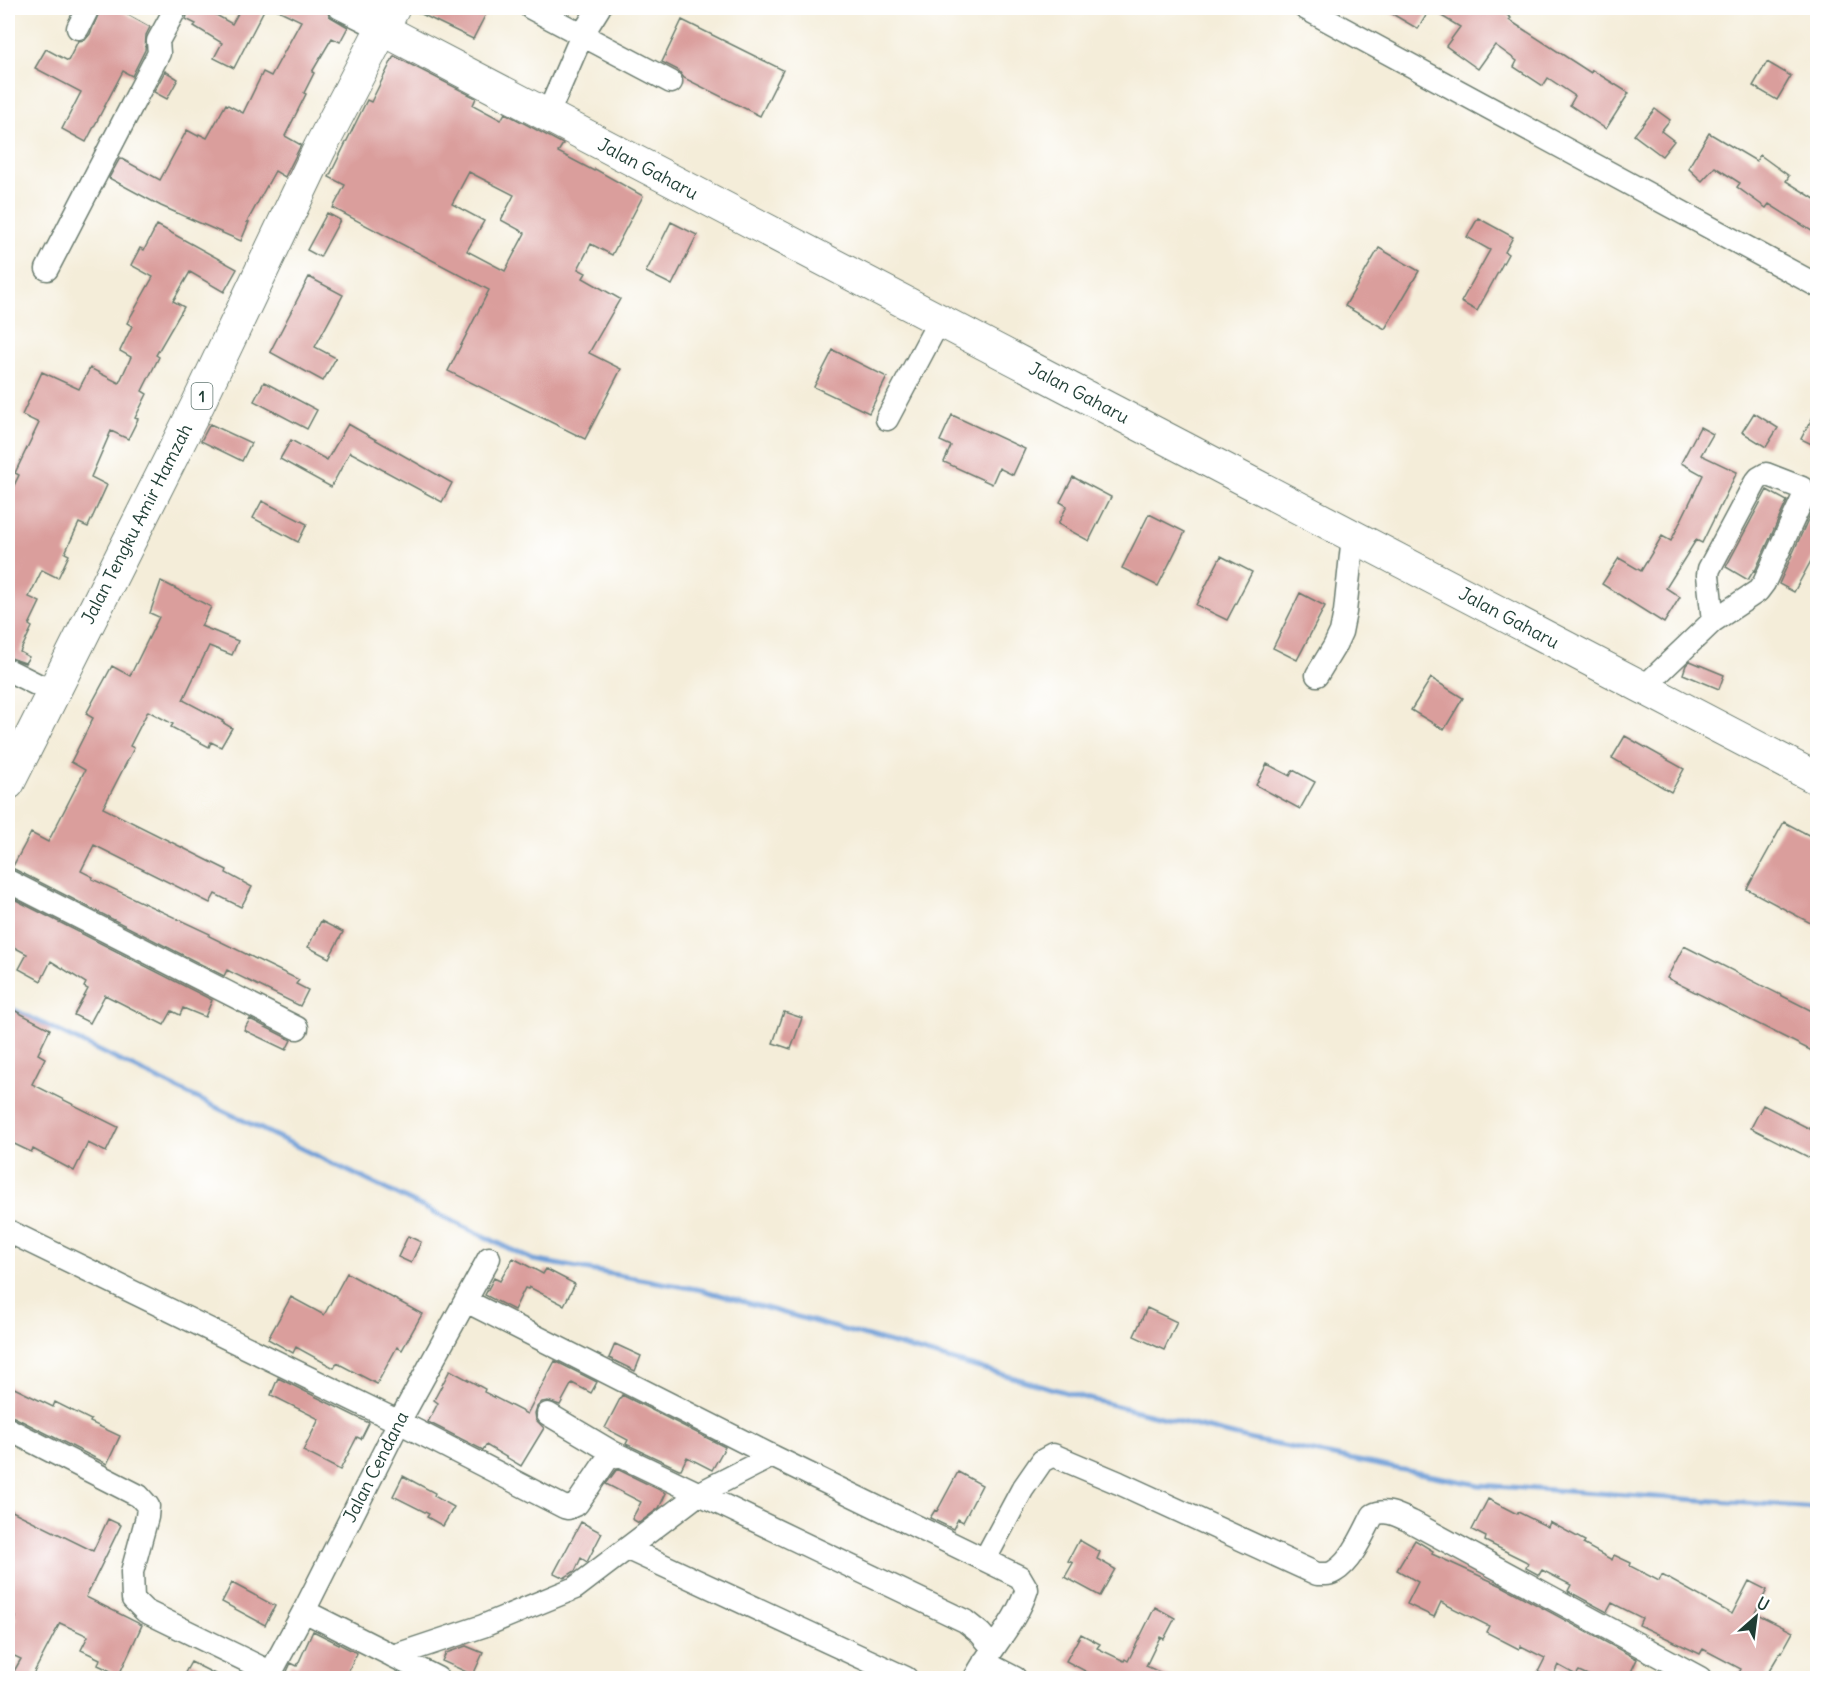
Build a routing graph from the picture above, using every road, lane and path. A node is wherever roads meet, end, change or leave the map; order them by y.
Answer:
1 (88, 8) edge
2 (176, 8) edge
3 (340, 8) edge
4 (531, 8) edge
5 (599, 8) edge
6 (1305, 8) edge
7 (387, 18) edge
8 (78, 28) dead end
9 (582, 35) junction
10 (671, 82) dead end
11 (547, 116) junction
12 (47, 269) dead end
13 (1818, 286) edge
14 (939, 321) junction
15 (887, 419) dead end
16 (1353, 536) junction
17 (1713, 621) junction
18 (8, 669) edge
19 (1317, 675) dead end
20 (1643, 688) junction
21 (52, 692) junction
22 (1818, 779) edge
23 (8, 783) edge
24 (8, 881) edge
25 (297, 1028) dead end
26 (8, 1230) edge
27 (489, 1258) dead end
28 (466, 1301) junction
29 (548, 1414) dead end
30 (399, 1422) junction
31 (8, 1429) edge
32 (612, 1452) junction
33 (772, 1456) junction
34 (700, 1493) junction
35 (628, 1549) junction
36 (985, 1559) junction
37 (304, 1611) junction
38 (393, 1656) junction
39 (984, 1663) edge
40 (270, 1676) edge
41 (437, 1678) edge
42 (906, 1678) edge
43 (1015, 1678) edge
44 (1700, 1678) edge

1 - 8 street
2 - 12 street
3 - 7 street, Jalan Gaharu
4 - 9 street
5 - 9 street
6 - 13 street
7 - 11 street, Jalan Gaharu
7 - 21 main road, Jalan Tengku Amir Hamzah / 1
9 - 10 street
9 - 11 street
11 - 14 street, Jalan Gaharu
14 - 15 street
14 - 16 street, Jalan Gaharu
16 - 19 street
16 - 20 street, Jalan Gaharu
17 - 17 street
17 - 20 street
18 - 21 street
20 - 22 street, Jalan Gaharu
21 - 23 main road, Jalan Tengku Amir Hamzah / 1
24 - 25 street
26 - 30 street
27 - 28 street, Jalan Cendana
28 - 30 street, Jalan Cendana
28 - 33 street
29 - 32 street
30 - 32 street
30 - 37 street, Jalan Cendana
31 - 40 street
32 - 34 street
33 - 34 street
33 - 36 street
34 - 35 street
34 - 39 street
35 - 38 street
35 - 42 street
36 - 39 street
36 - 44 street
37 - 38 street
37 - 40 street, Jalan Cendana
38 - 41 street
39 - 43 street

